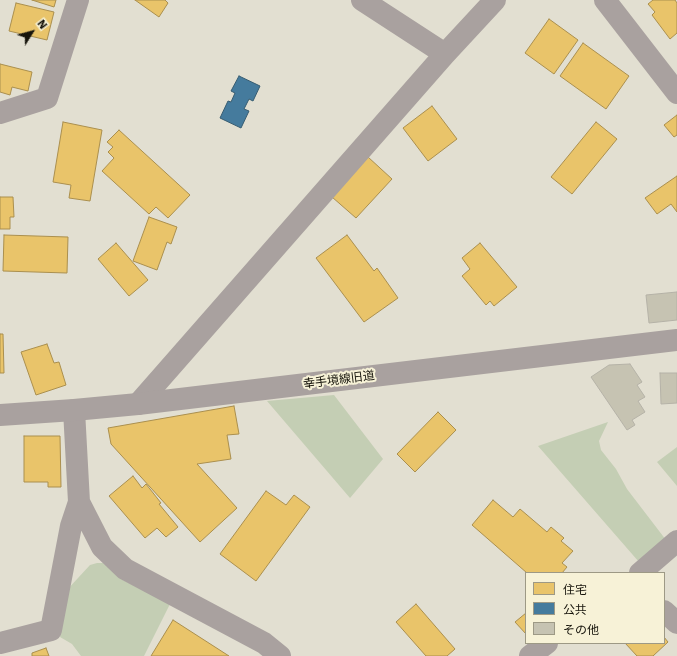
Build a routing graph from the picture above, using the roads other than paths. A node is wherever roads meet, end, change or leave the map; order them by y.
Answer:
1 (78, 0) edge
2 (362, 0) edge
3 (495, 0) edge
4 (605, 0) edge
5 (445, 54) junction
6 (677, 93) edge
7 (0, 113) edge
8 (677, 340) edge
9 (138, 404) junction
10 (74, 410) junction
11 (0, 415) edge
12 (79, 502) junction
13 (677, 541) edge
14 (641, 572) edge
15 (665, 612) edge
16 (677, 623) edge
17 (0, 643) edge
18 (546, 644) edge
19 (280, 656) edge
20 (530, 656) edge

1 - 7 street
2 - 5 street
3 - 5 street
4 - 6 street
5 - 9 street
8 - 9 street, 幸手境線旧道
9 - 10 street, 幸手境線旧道
10 - 11 street, 幸手境線旧道
10 - 12 street
12 - 17 street
12 - 19 street
13 - 14 street
15 - 16 street
18 - 20 street

